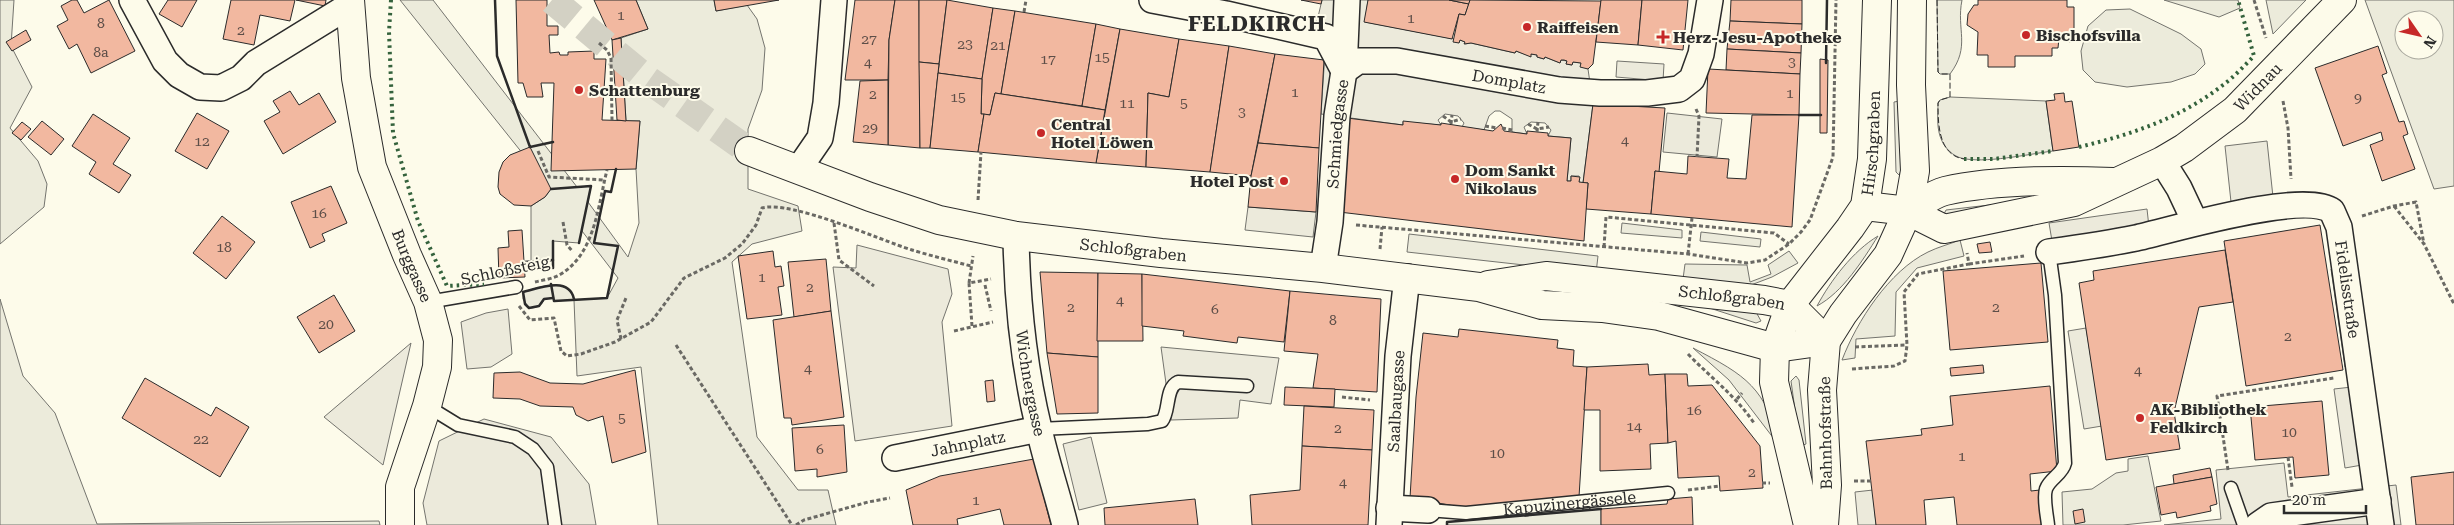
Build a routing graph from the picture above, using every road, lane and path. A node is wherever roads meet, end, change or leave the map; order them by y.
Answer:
1 (132, 0) edge
2 (834, 0) edge
3 (1026, 0) edge
4 (1152, 0) edge
5 (1348, 0) edge
6 (1710, 0) edge
7 (1836, 0) edge
8 (1877, 0) edge
9 (1912, 0) edge
10 (2254, 0) edge
11 (2342, 0) edge
12 (350, 2) edge
13 (1024, 12) dead end
14 (599, 42) dead end
15 (2267, 42) dead end
16 (1344, 71) junction
17 (1679, 89) junction
18 (2282, 100) dead end
19 (1452, 115) dead end
20 (1442, 116) dead end
21 (1461, 119) dead end
22 (612, 120) dead end
23 (1538, 122) dead end
24 (1451, 123) junction
25 (1528, 124) dead end
26 (1485, 126) dead end
27 (1549, 127) dead end
28 (1497, 128) dead end
29 (1502, 128) dead end
30 (1512, 130) dead end
31 (1537, 130) junction
32 (538, 151) dead end
33 (749, 151) tunnel mouth
34 (982, 152) dead end
35 (1697, 157) dead end
36 (2162, 161) junction
37 (607, 170) dead end
38 (798, 170) junction
39 (604, 180) junction
40 (2118, 183) junction
41 (978, 195) dead end
42 (1864, 206) junction
43 (2292, 206) junction
44 (2394, 206) junction
45 (1908, 211) junction
46 (1692, 218) dead end
47 (563, 222) dead end
48 (1330, 222) junction
49 (2195, 222) junction
50 (834, 223) junction
51 (1692, 225) junction
52 (2340, 227) junction
53 (1016, 236) junction
54 (1789, 244) junction
55 (2424, 244) junction
56 (1966, 246) dead end
57 (1604, 247) junction
58 (573, 252) dead end
59 (2050, 252) junction
60 (1688, 254) junction
61 (1756, 261) junction
62 (1969, 264) junction
63 (971, 266) dead end
64 (1758, 267) dead end
65 (1323, 268) junction
66 (1016, 275) junction
67 (1407, 277) junction
68 (985, 285) dead end
69 (874, 286) dead end
70 (1479, 286) junction
71 (516, 288) junction
72 (626, 298) dead end
73 (428, 302) junction
74 (2454, 304) edge
75 (1790, 305) junction
76 (992, 313) dead end
77 (993, 322) dead end
78 (972, 326) junction
79 (954, 331) dead end
80 (621, 339) junction
81 (1826, 341) junction
82 (676, 345) dead end
83 (1907, 345) junction
84 (1852, 347) dead end
85 (1775, 348) junction
86 (1844, 370) dead end
87 (1706, 373) dead end
88 (2360, 374) junction
89 (1247, 386) dead end
90 (1742, 393) dead end
91 (1737, 399) junction
92 (1742, 405) dead end
93 (427, 406) junction
94 (1039, 429) junction
95 (895, 458) dead end
96 (1852, 481) dead end
97 (1872, 481) dead end
98 (1720, 486) dead end
99 (2231, 488) joint
100 (1668, 493) joint
101 (890, 498) dead end
102 (1428, 510) joint
103 (2380, 513) edge
104 (1389, 516) edge
105 (400, 525) edge
106 (555, 525) edge
107 (794, 525) edge
108 (1065, 525) edge
109 (1808, 525) edge
110 (1824, 525) edge
111 (2048, 525) edge
112 (2244, 525) edge
113 (2258, 525) edge

1 - 12 street, Burggasse
2 - 38 street
3 - 13 path
4 - 16 street
5 - 16 street, Schmiedgasse
6 - 17 street
7 - 54 path
8 - 42 main road, Hirschgraben
9 - 45 main road
10 - 15 path
11 - 36 main road, Widnau
12 - 73 main road, Burggasse
14 - 22 path
16 - 17 street, Domplatz
16 - 48 street, Schmiedgasse
17 - 35 path
18 - 43 path
19 - 24 path
20 - 24 path
21 - 24 path
23 - 31 path
25 - 31 path
26 - 28 path
27 - 31 path
29 - 30 path
32 - 39 path
33 - 38 main road, Schloßgraben
34 - 41 path
36 - 40 main road, Widnau
36 - 49 street
37 - 39 path, Schloßsteig
38 - 53 main road, Schloßgraben
39 - 71 path, Schloßsteig
40 - 45 main road
40 - 45 main road, Widnau
42 - 45 main road, Widnau
42 - 75 main road, Hirschgraben
43 - 49 street
43 - 52 street, Fidelisstraße
44 - 52 path
44 - 55 path
44 - 55 path
45 - 81 main road
46 - 51 path
47 - 58 path
48 - 57 path
48 - 65 street, Schmiedgasse
49 - 59 street
50 - 63 path
50 - 69 path
50 - 80 path
51 - 54 path
51 - 57 path
51 - 60 path
52 - 88 street, Fidelisstraße
53 - 65 main road, Schloßgraben
53 - 66 street, Wichnergasse
54 - 61 path
55 - 74 path
56 - 62 path
57 - 60 path
59 - 62 path
59 - 111 lane
60 - 61 path
61 - 64 path
62 - 83 path
65 - 67 main road, Schloßgraben
66 - 78 path
66 - 94 street, Wichnergasse
67 - 70 main road, Schloßgraben
67 - 104 street, Saalbaugasse
68 - 76 path
70 - 75 main road, Schloßgraben
70 - 85 main road, Schloßgraben
71 - 73 lane, Schloßsteig
71 - 80 path
72 - 80 path
73 - 93 main road, Burggasse
75 - 81 main road, Schloßgraben
75 - 85 main road, Hirschgraben
77 - 78 path
78 - 79 path
81 - 85 main road, Schloßgraben
81 - 110 main road, Bahnhofstraße
82 - 107 path
83 - 84 path
83 - 86 path
85 - 109 main road, Bahnhofstraße
87 - 91 path
88 - 99 path
88 - 103 street, Fidelisstraße
89 - 94 lane
90 - 91 path
91 - 92 path
93 - 105 main road, Burggasse
93 - 106 lane
94 - 95 street, Jahnplatz
94 - 108 street, Wichnergasse
96 - 97 path
98 - 100 path
99 - 112 lane
100 - 102 lane, Kapuzinergässele
101 - 107 path
102 - 104 street, Kapuzinergässele
103 - 113 street

